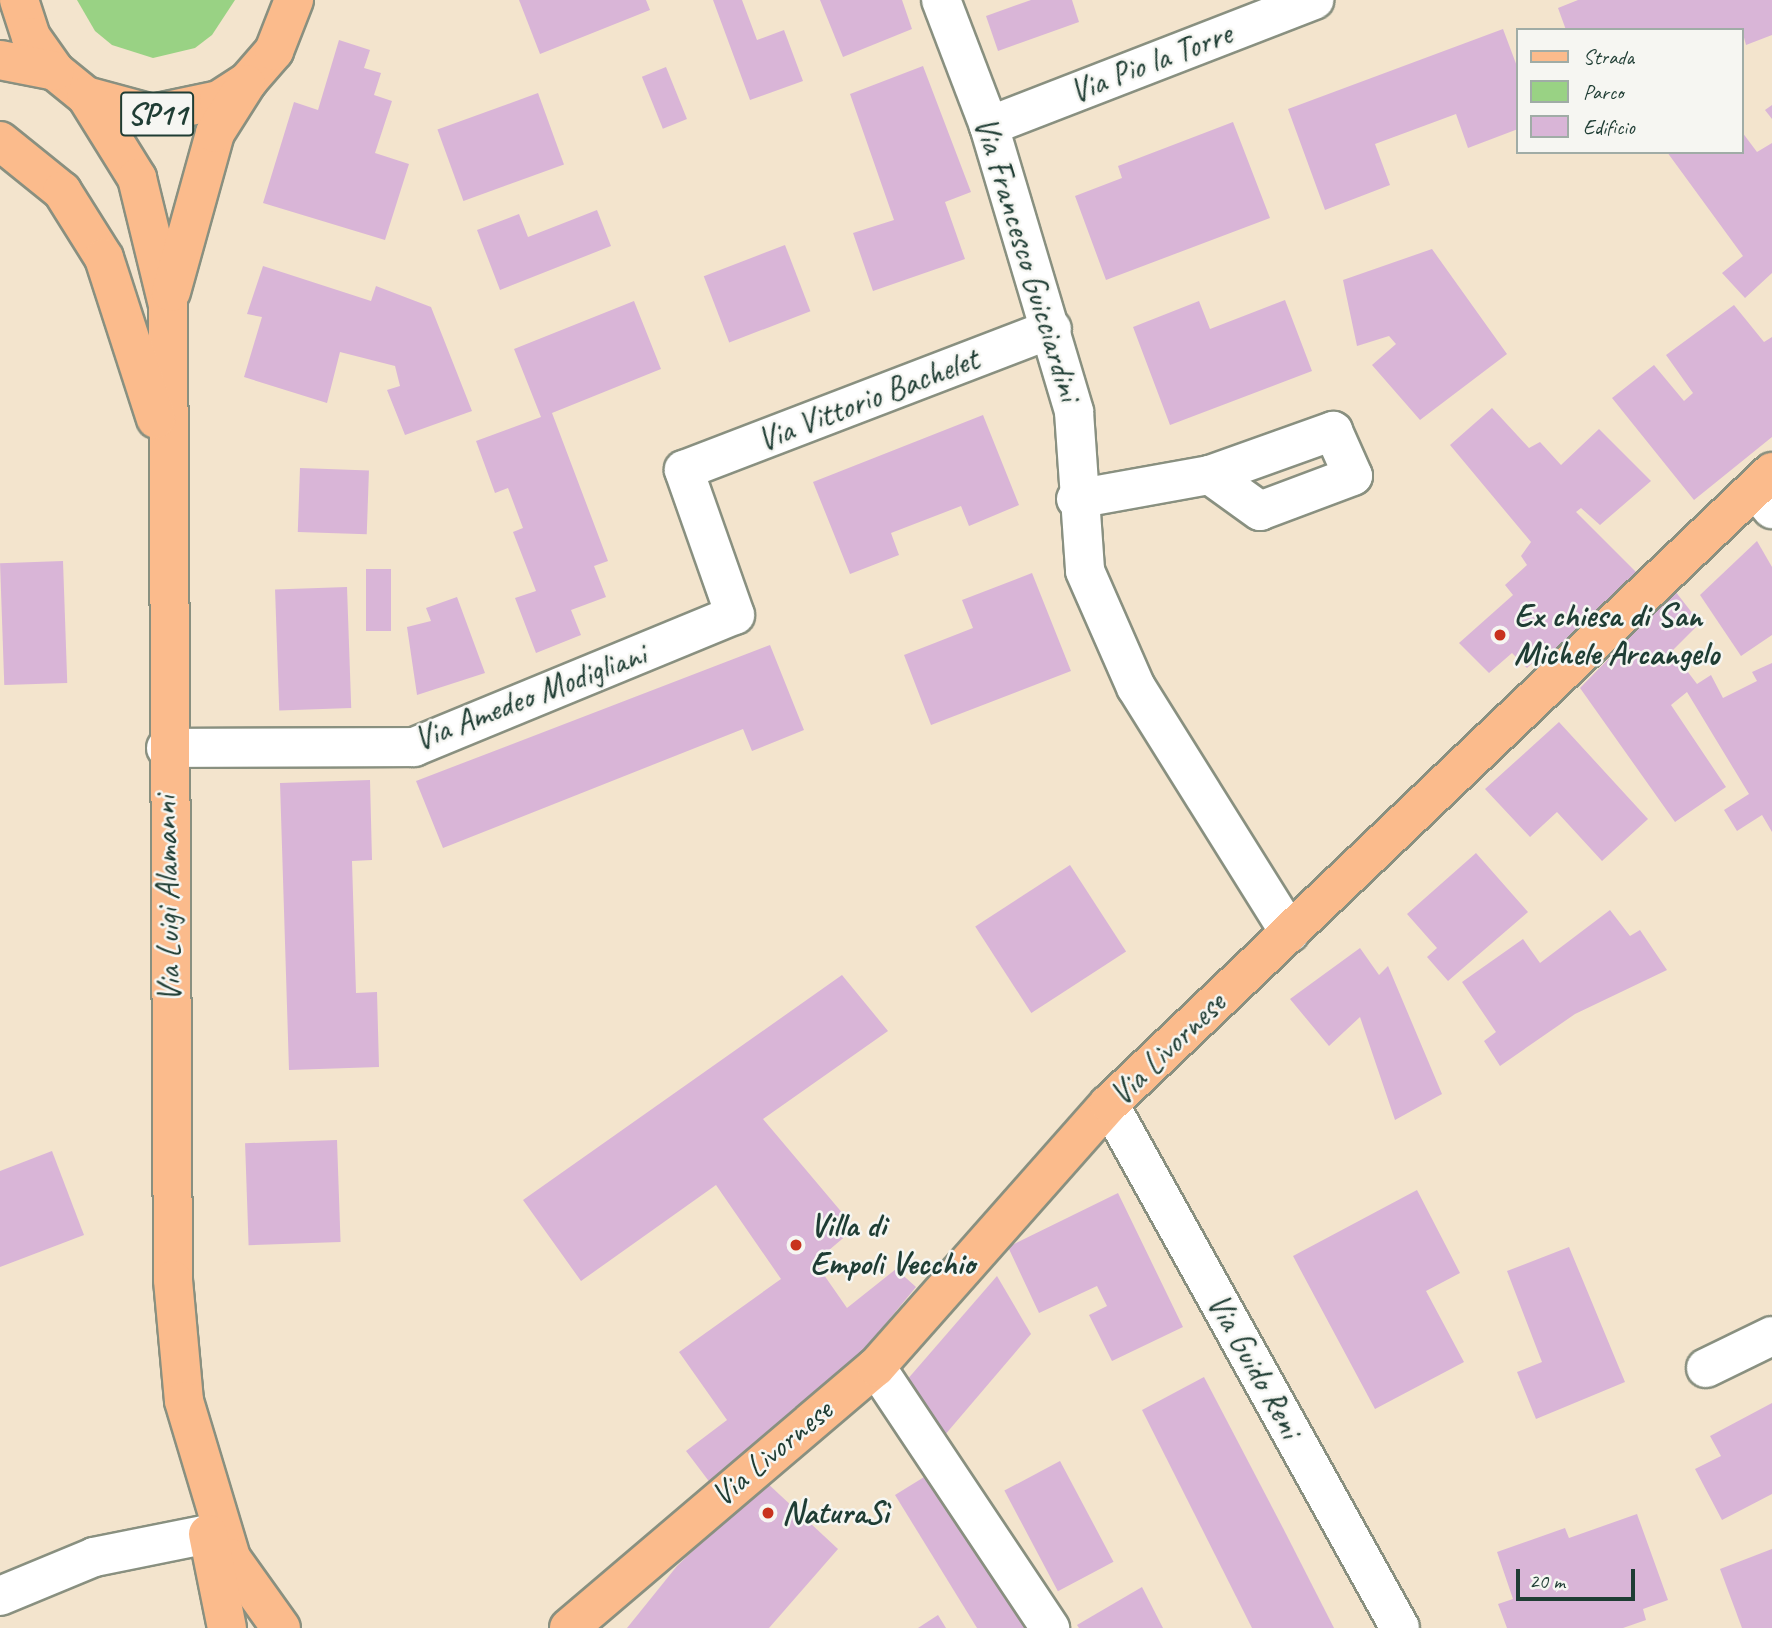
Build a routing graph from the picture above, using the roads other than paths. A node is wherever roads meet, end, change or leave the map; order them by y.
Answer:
1 (19, 0) edge
2 (294, 0) edge
3 (941, 0) edge
4 (1314, 0) edge
5 (0, 60) edge
6 (55, 71) junction
7 (248, 81) junction
8 (86, 96) junction
9 (989, 126) junction
10 (0, 141) edge
11 (168, 305) junction
12 (1052, 329) junction
13 (167, 451) junction
14 (684, 471) joint
15 (1210, 475) dead end
16 (1767, 490) edge
17 (1076, 499) junction
18 (166, 748) junction
19 (1290, 933) junction
20 (1109, 1104) junction
21 (1772, 1336) edge
22 (876, 1367) junction
23 (1706, 1368) dead end
24 (207, 1490) junction
25 (208, 1534) junction
26 (0, 1596) edge
27 (227, 1628) edge
28 (281, 1628) edge
29 (569, 1628) edge
30 (1050, 1628) edge
31 (1400, 1628) edge

1 - 6 main road, SP11
2 - 7 main road, SP11
3 - 9 street, Via Francesco Guicciardini
4 - 9 street, Via Pio la Torre
5 - 6 main road, SP11
6 - 8 main road, SP11
7 - 8 main road, SP11
7 - 11 main road, Via Luigi Alamanni
8 - 11 main road, Via Luigi Alamanni
9 - 12 street, Via Francesco Guicciardini
10 - 13 main road
11 - 13 main road, Via Luigi Alamanni
12 - 14 street, Via Vittorio Bachelet
12 - 17 street, Via Francesco Guicciardini
13 - 18 main road, Via Luigi Alamanni
14 - 18 street, Via Amedeo Modigliani
15 - 17 street
16 - 19 main road, Via Livornese
17 - 19 street, Via Francesco Guicciardini
18 - 24 main road, Via Luigi Alamanni
19 - 20 main road, Via Livornese
20 - 22 main road, Via Livornese
20 - 31 street, Via Guido Reni
21 - 23 street
22 - 29 main road, Via Livornese
22 - 30 street
24 - 25 main road, Via Luigi Alamanni
24 - 28 main road, Via Luigi Alamanni
25 - 26 street
25 - 27 main road, Via Luigi Alamanni

